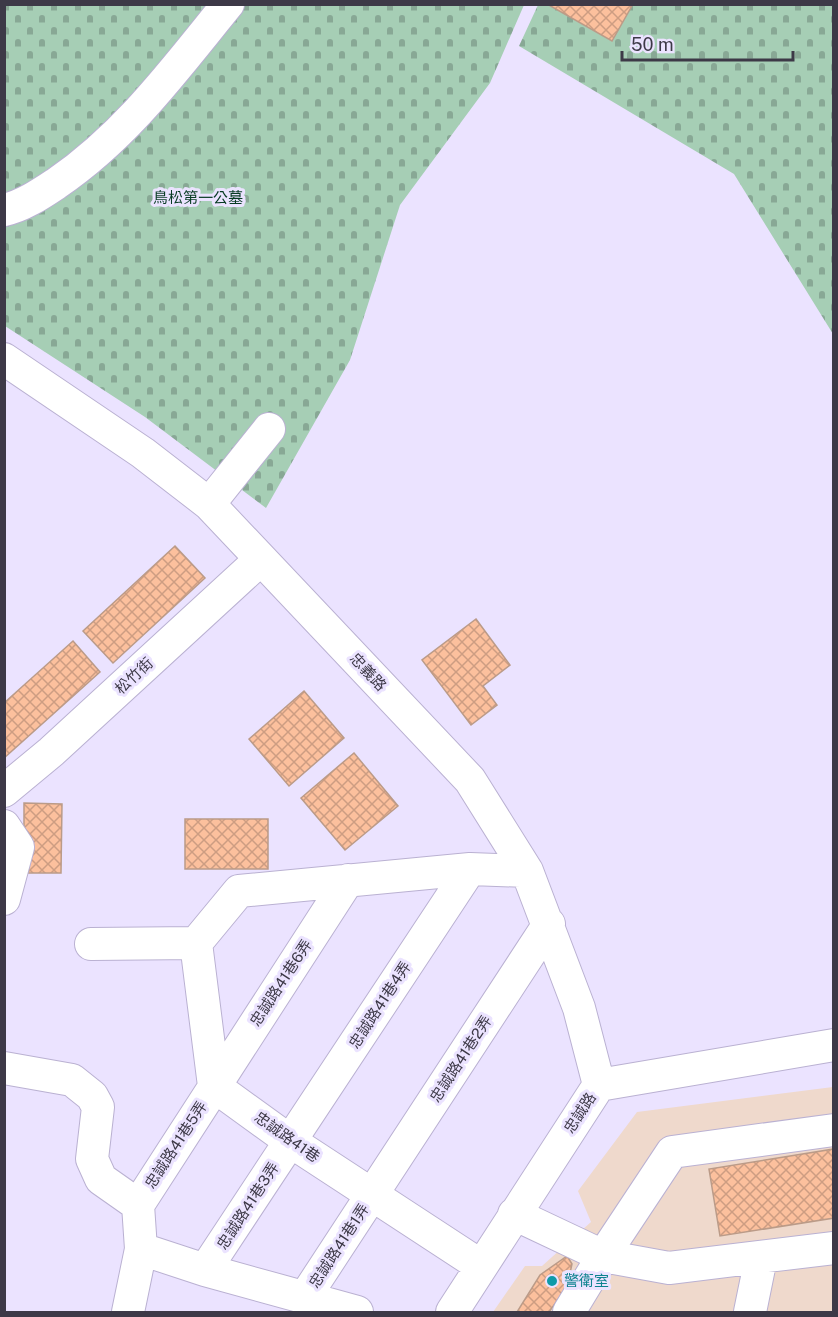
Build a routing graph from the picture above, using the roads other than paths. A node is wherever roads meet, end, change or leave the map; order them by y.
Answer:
1 (228, 4) edge
2 (4, 210) edge
3 (4, 359) edge
4 (269, 429) dead end
5 (209, 504) junction
6 (261, 559) junction
7 (4, 791) edge
8 (4, 826) edge
9 (470, 869) junction
10 (527, 871) junction
11 (348, 879) junction
12 (4, 899) edge
13 (549, 924) junction
14 (196, 943) junction
15 (91, 944) dead end
16 (834, 1045) edge
17 (4, 1068) edge
18 (599, 1084) junction
19 (214, 1086) junction
20 (834, 1130) edge
21 (290, 1141) junction
22 (373, 1194) junction
23 (138, 1204) junction
24 (514, 1214) junction
25 (834, 1248) edge
26 (141, 1249) junction
27 (603, 1256) junction
28 (761, 1258) junction
29 (481, 1266) junction
30 (205, 1270) junction
31 (305, 1297) junction
32 (128, 1312) edge
33 (357, 1312) edge
34 (452, 1312) edge
35 (569, 1312) edge
36 (750, 1312) edge

1 - 2 street
3 - 5 street, 忠義路
4 - 5 street
5 - 6 street, 忠義路
6 - 7 street, 松竹街
6 - 10 street, 忠義路
8 - 12 street
9 - 10 street
9 - 11 street
9 - 21 street, 忠誠路41巷4弄
10 - 13 street, 忠義路
11 - 14 street
11 - 19 street, 忠誠路41巷6弄
13 - 18 street, 忠義路
13 - 22 street, 忠誠路41巷2弄
14 - 15 street
14 - 19 street
16 - 18 street, 忠誠路
17 - 23 street
18 - 24 street, 忠誠路
19 - 21 street, 忠誠路41巷
19 - 23 street, 忠誠路41巷5弄
20 - 27 street
21 - 22 street, 忠誠路41巷
21 - 30 street, 忠誠路41巷3弄
22 - 29 street, 忠誠路41巷
22 - 31 street, 忠誠路41巷1弄
23 - 26 street
24 - 27 street
24 - 29 street, 忠誠路
25 - 28 street
26 - 30 street
26 - 32 street
27 - 28 street
27 - 35 street
28 - 36 street
29 - 34 street, 忠誠路
30 - 31 street
31 - 33 street

